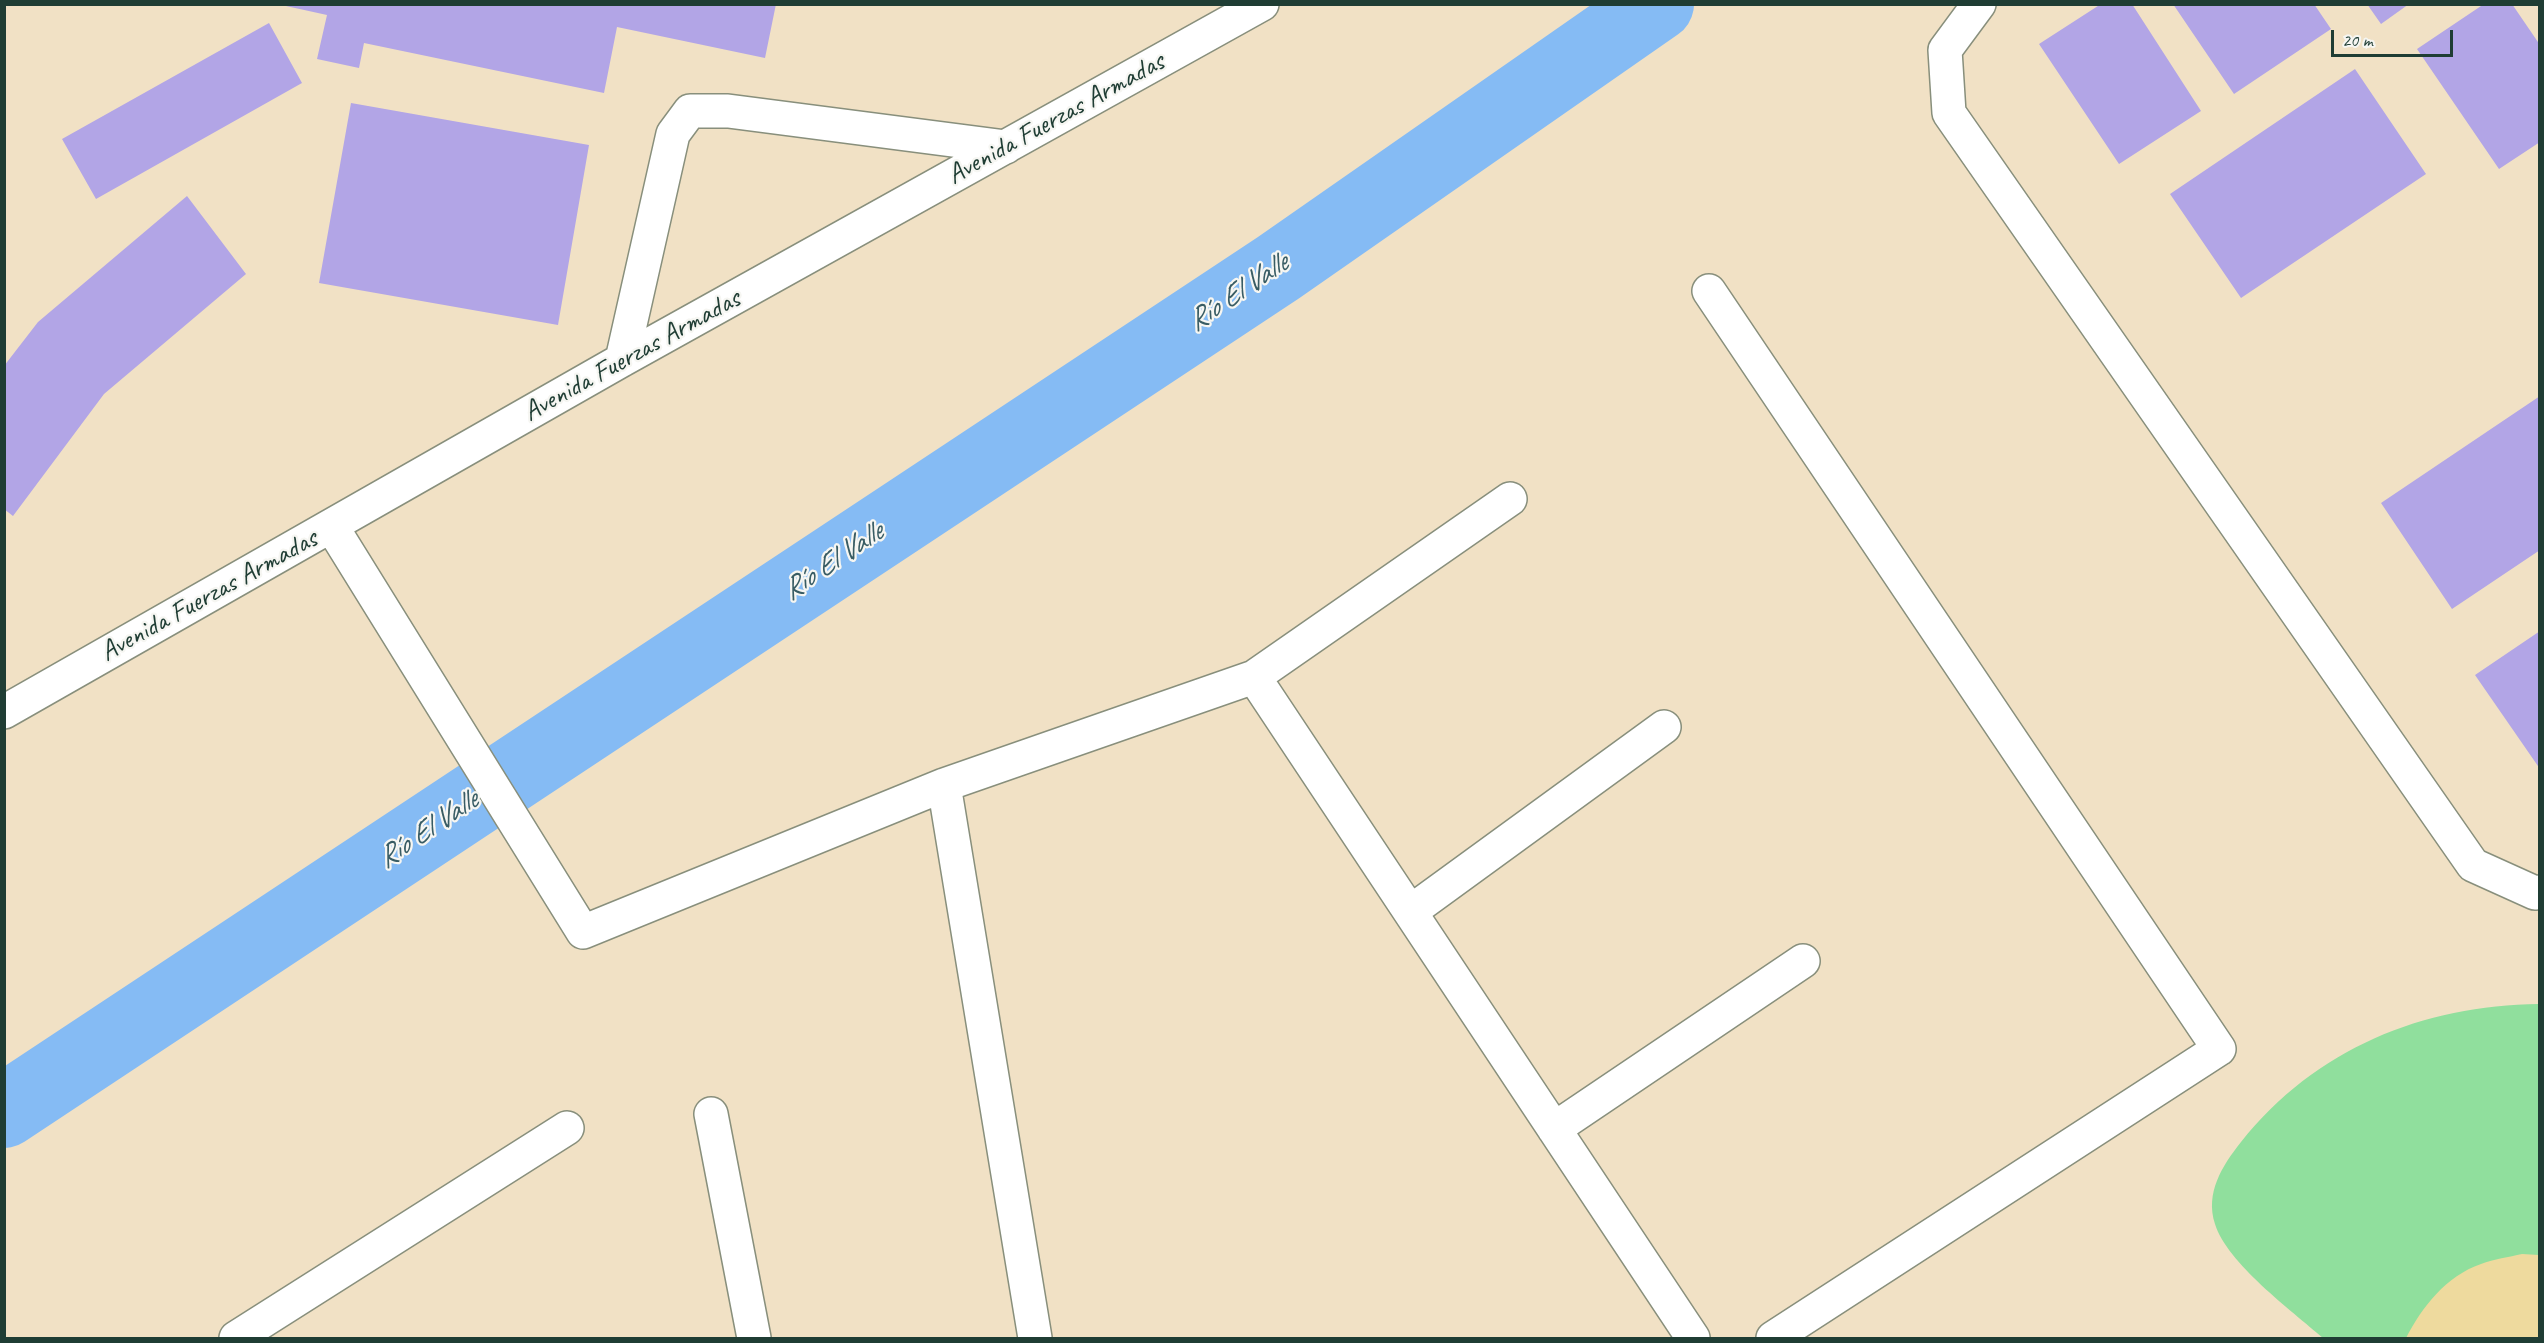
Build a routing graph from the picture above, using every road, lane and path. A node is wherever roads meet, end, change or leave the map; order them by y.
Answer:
1 (1262, 4) edge
2 (1979, 4) edge
3 (1006, 147) junction
4 (1708, 291) dead end
5 (622, 360) junction
6 (1510, 499) dead end
7 (332, 527) junction
8 (1254, 678) junction
9 (4, 712) edge
10 (1664, 727) dead end
11 (944, 785) junction
12 (2540, 892) edge
13 (1410, 912) junction
14 (1803, 961) dead end
15 (711, 1114) dead end
16 (567, 1128) dead end
17 (1554, 1128) junction
18 (236, 1338) edge
19 (754, 1338) edge
20 (1035, 1338) edge
21 (1693, 1338) edge
22 (1773, 1338) edge

1 - 3 street, Avenida Fuerzas Armadas
2 - 12 street
3 - 5 street, Avenida Fuerzas Armadas
3 - 5 street
4 - 22 street
5 - 7 street, Avenida Fuerzas Armadas
6 - 8 street
7 - 9 street, Avenida Fuerzas Armadas
7 - 11 street
8 - 11 street
8 - 13 street
10 - 13 street
11 - 20 street
13 - 17 street
14 - 17 street
15 - 19 street
16 - 18 street
17 - 21 street

